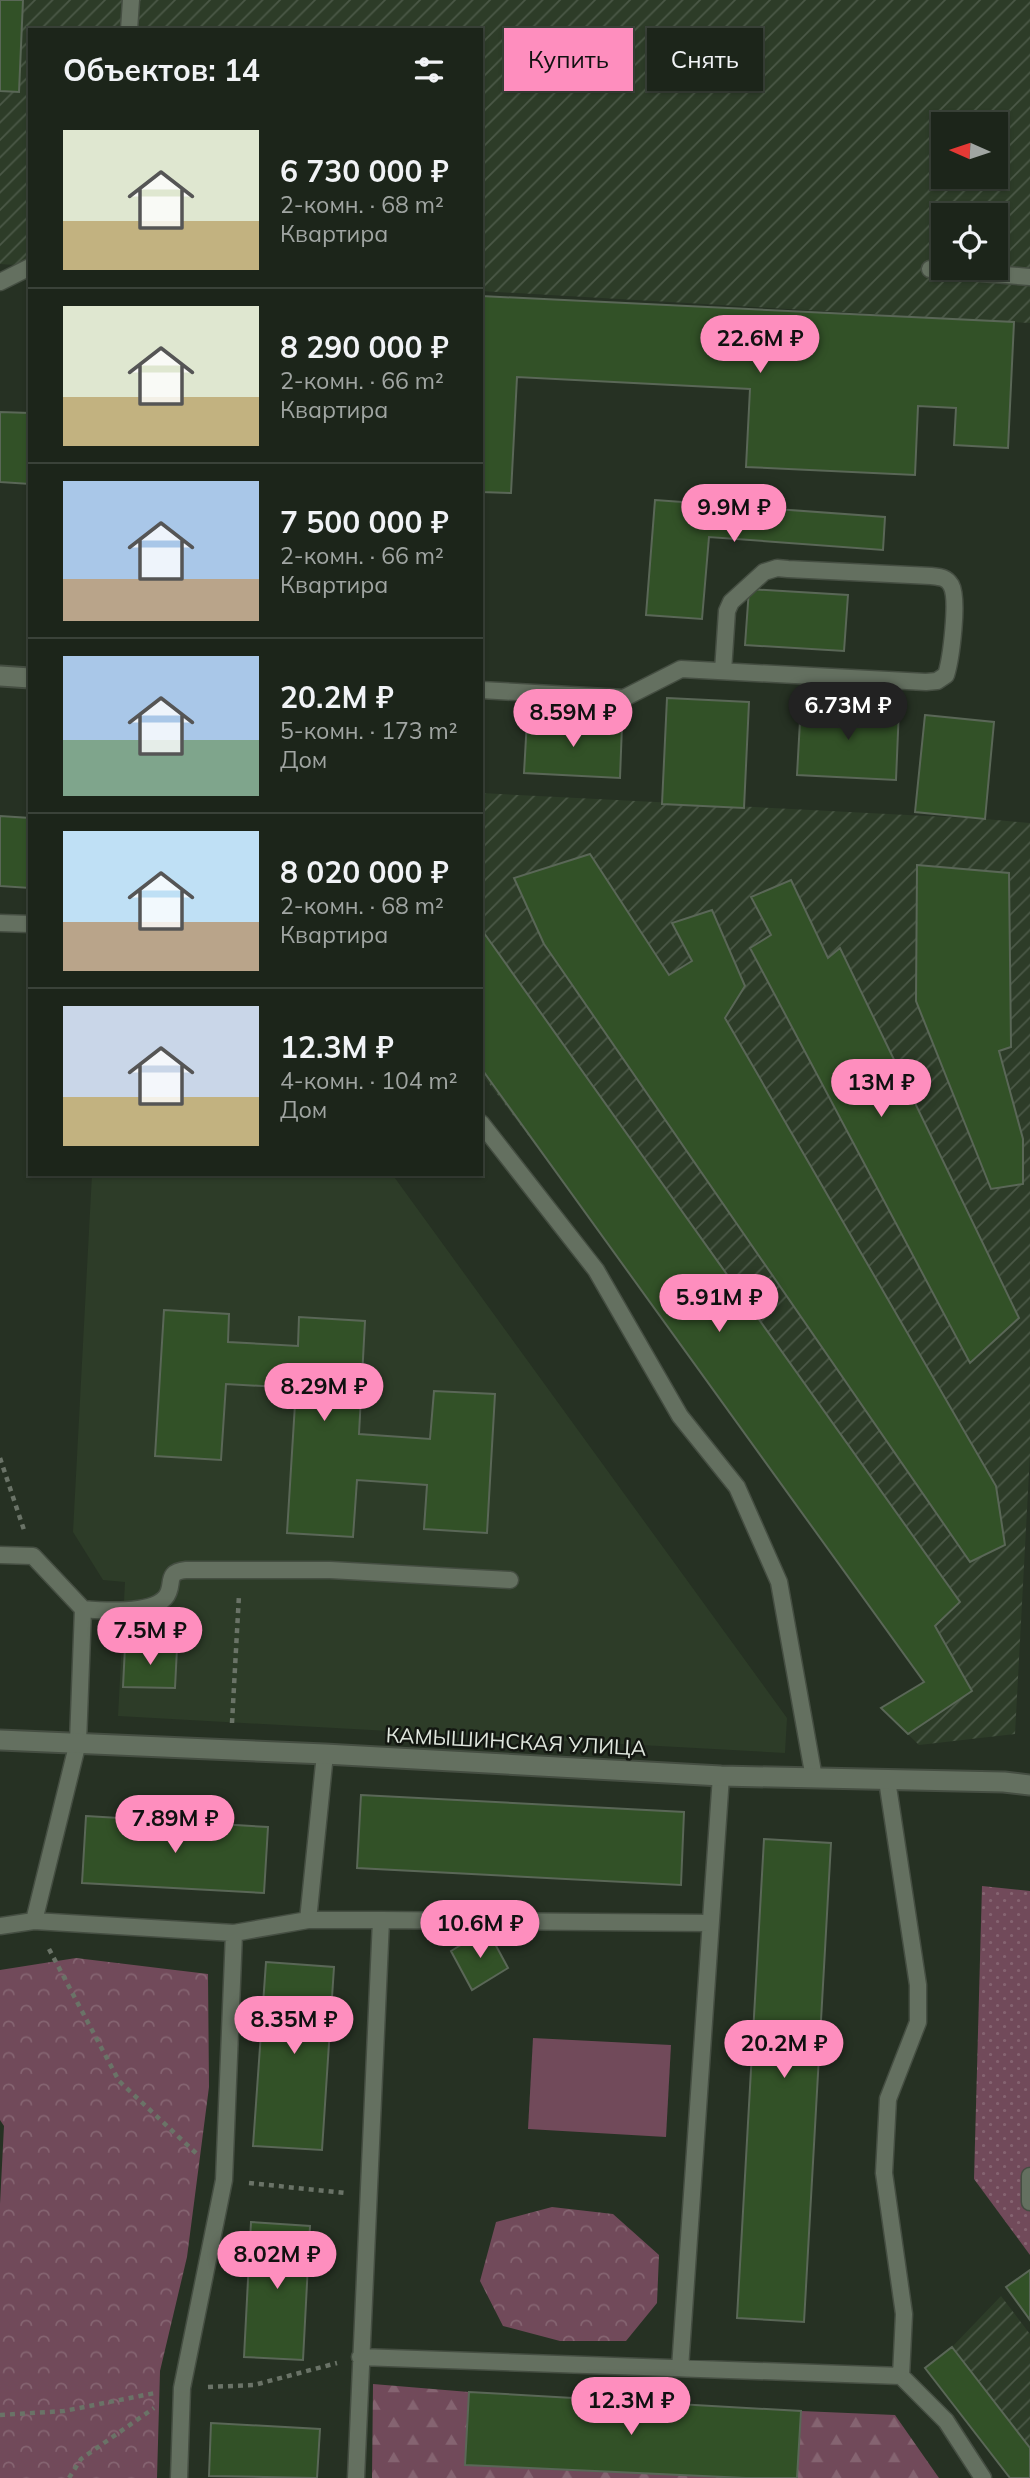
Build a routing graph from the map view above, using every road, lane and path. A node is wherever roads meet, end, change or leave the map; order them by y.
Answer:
1 (131, 0) edge
2 (129, 28) edge
3 (28, 268) edge
4 (930, 269) dead end
5 (1030, 277) edge
6 (0, 282) edge
7 (723, 671) junction
8 (0, 676) edge
9 (28, 678) edge
10 (483, 691) edge
11 (0, 923) edge
12 (28, 924) edge
13 (483, 1126) edge
14 (0, 1458) edge
15 (0, 1555) edge
16 (33, 1556) junction
17 (241, 1570) junction
18 (510, 1580) dead end
19 (83, 1609) junction
20 (232, 1723) dead end
21 (0, 1740) edge
22 (78, 1742) junction
23 (325, 1754) junction
24 (721, 1776) junction
25 (814, 1778) junction
26 (887, 1780) junction
27 (1030, 1785) edge
28 (308, 1920) junction
29 (381, 1920) junction
30 (34, 1921) junction
31 (710, 1923) junction
32 (0, 1926) edge
33 (234, 1933) junction
34 (1030, 2176) edge
35 (224, 2180) junction
36 (368, 2195) junction
37 (1030, 2202) edge
38 (360, 2357) junction
39 (680, 2368) junction
40 (901, 2376) junction
41 (182, 2388) junction
42 (0, 2415) edge
43 (179, 2478) edge
44 (356, 2478) edge
45 (983, 2478) edge

1 - 2 lane
3 - 6 lane
4 - 5 lane
7 - 7 lane
7 - 10 lane
8 - 9 street
11 - 12 lane
13 - 25 lane
14 - 16 path
15 - 16 lane
16 - 19 lane
17 - 18 lane
17 - 19 lane
17 - 20 path
19 - 22 lane
21 - 22 street, КАМЫШИНСКАЯ УЛИЦА
22 - 23 street, КАМЫШИНСКАЯ УЛИЦА
22 - 30 lane
23 - 24 street, КАМЫШИНСКАЯ УЛИЦА
23 - 28 lane
24 - 25 street, КАМЫШИНСКАЯ УЛИЦА
24 - 31 lane
25 - 26 street, КАМЫШИНСКАЯ УЛИЦА
26 - 27 street, КАМЫШИНСКАЯ УЛИЦА
26 - 40 lane
28 - 29 lane
28 - 33 lane
29 - 31 lane
29 - 36 lane
30 - 32 lane
30 - 33 lane
30 - 35 path
31 - 39 lane
33 - 35 lane
34 - 37 lane
35 - 36 path
35 - 41 lane
36 - 38 lane
38 - 39 lane
38 - 44 lane
39 - 40 lane
40 - 45 lane
41 - 42 path
41 - 43 lane

